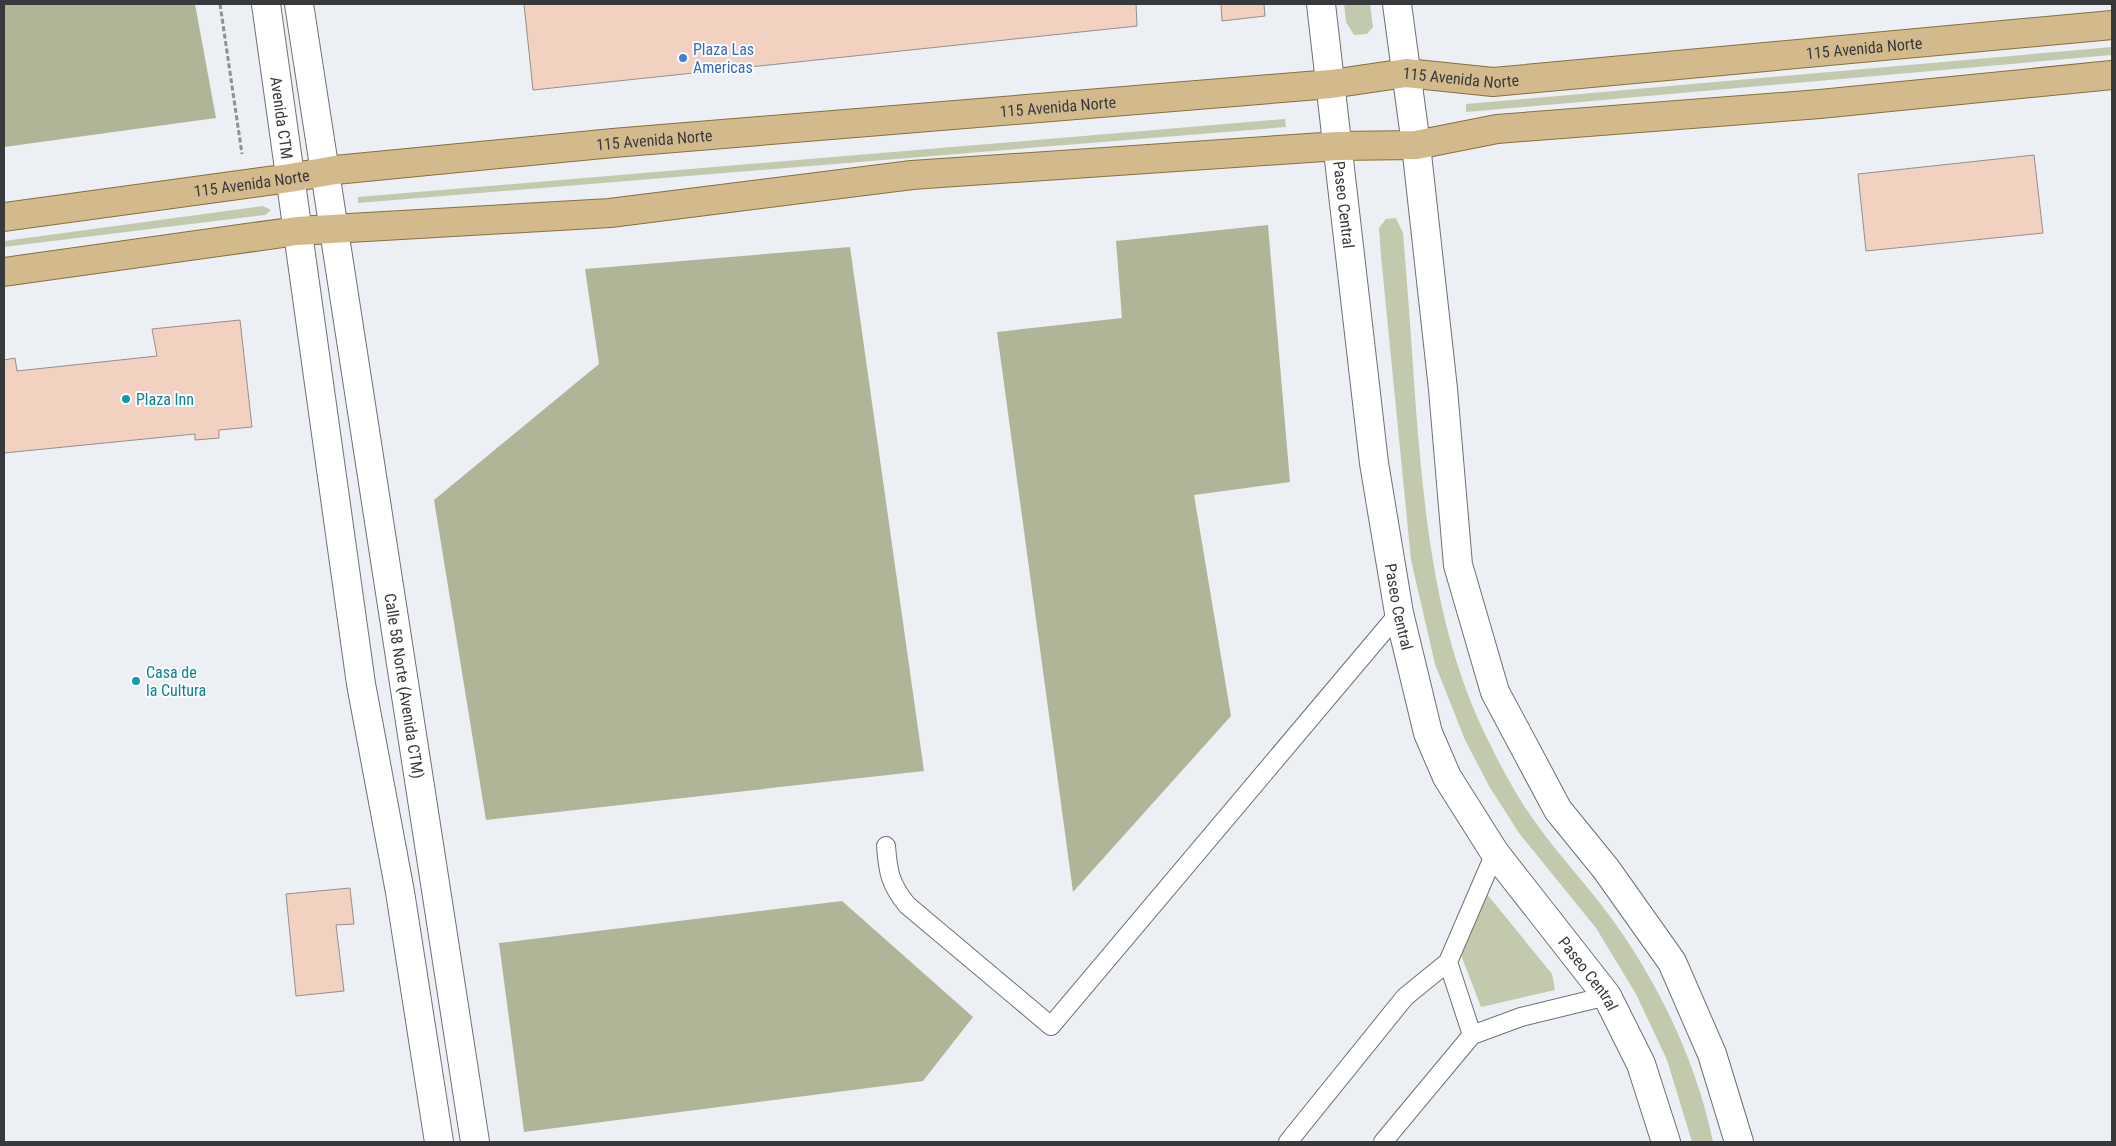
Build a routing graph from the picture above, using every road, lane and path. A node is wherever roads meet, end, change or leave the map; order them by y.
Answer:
1 (220, 4) edge
2 (266, 4) edge
3 (299, 4) edge
4 (1321, 4) edge
5 (1396, 4) edge
6 (2112, 25) edge
7 (1406, 73) junction
8 (2112, 75) edge
9 (1331, 84) junction
10 (1416, 145) junction
11 (1338, 146) junction
12 (326, 171) junction
13 (290, 178) junction
14 (246, 184) junction
15 (4, 217) edge
16 (334, 229) junction
17 (297, 231) junction
18 (4, 272) edge
19 (1399, 613) junction
20 (886, 846) dead end
21 (1495, 853) junction
22 (1448, 962) junction
23 (1607, 996) junction
24 (1472, 1035) junction
25 (439, 1142) edge
26 (475, 1142) edge
27 (1288, 1142) edge
28 (1383, 1142) edge
29 (1666, 1142) edge
30 (1739, 1142) edge

1 - 14 path
2 - 13 main road, Avenida CTM
3 - 12 main road, Avenida CTM
4 - 9 main road, Paseo Central
5 - 7 main road
6 - 7 main road, 115 Avenida Norte
7 - 9 main road, 115 Avenida Norte
7 - 10 main road
8 - 10 main road
9 - 11 main road, Paseo Central
9 - 12 main road, 115 Avenida Norte
10 - 11 main road
10 - 30 main road
11 - 16 main road
11 - 19 main road, Paseo Central
12 - 13 main road, 115 Avenida Norte
12 - 16 main road, Avenida CTM
13 - 14 main road, 115 Avenida Norte
13 - 17 main road, Avenida CTM
14 - 15 main road, 115 Avenida Norte
16 - 17 main road
16 - 26 main road, Calle 58 Norte (Avenida CTM)
17 - 18 main road
17 - 25 main road
19 - 20 lane
19 - 21 main road, Paseo Central
21 - 22 lane
21 - 23 main road, Paseo Central
22 - 24 lane
22 - 27 lane
23 - 24 lane
23 - 29 main road, Paseo Central
24 - 28 lane

